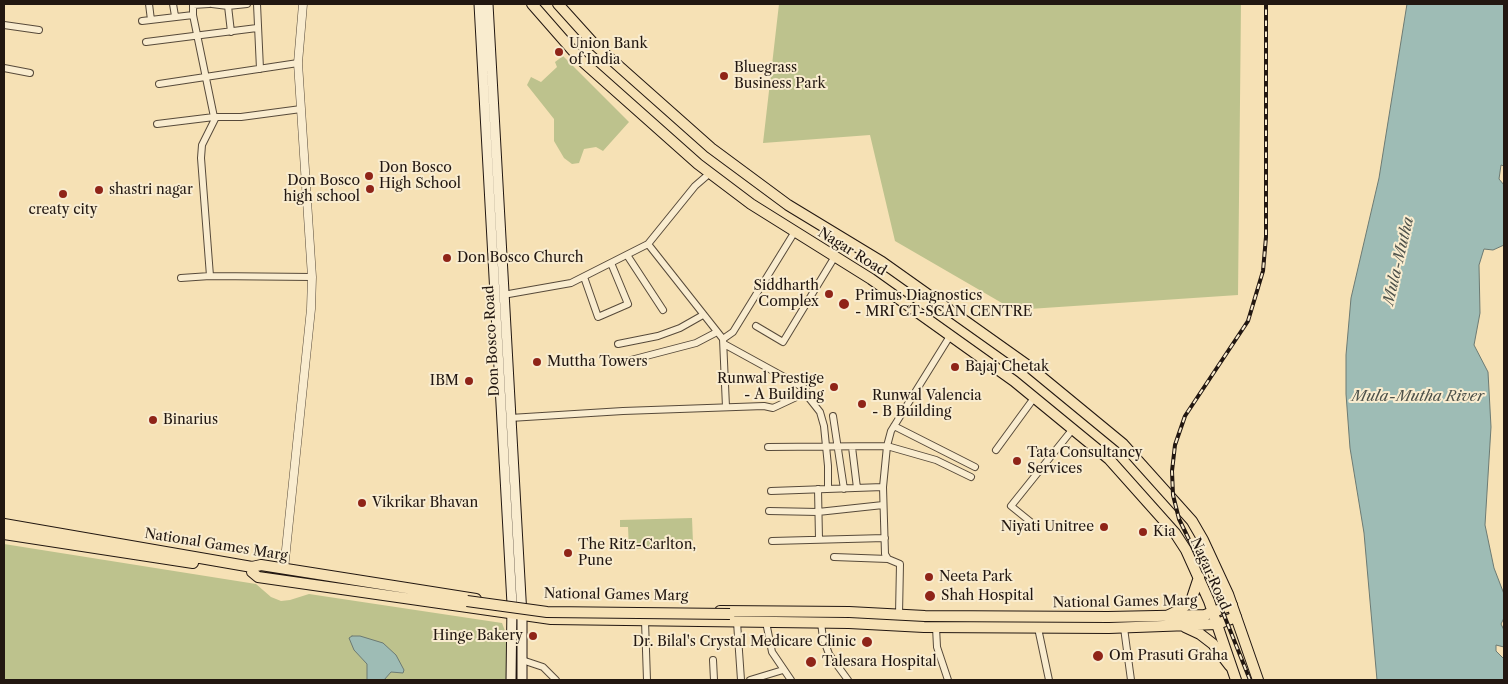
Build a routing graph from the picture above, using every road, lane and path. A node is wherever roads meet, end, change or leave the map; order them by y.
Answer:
1 (149, 4) edge
2 (173, 4) edge
3 (193, 4) edge
4 (211, 4) edge
5 (247, 4) edge
6 (257, 4) edge
7 (303, 4) edge
8 (479, 4) edge
9 (488, 4) edge
10 (532, 4) edge
11 (558, 4) edge
12 (228, 6) junction
13 (193, 15) junction
14 (175, 16) junction
15 (151, 20) junction
16 (142, 21) dead end
17 (4, 25) edge
18 (257, 28) junction
19 (39, 30) dead end
20 (231, 32) junction
21 (198, 37) junction
22 (146, 42) dead end
23 (298, 63) junction
24 (4, 68) edge
25 (260, 69) junction
26 (30, 73) dead end
27 (206, 79) junction
28 (159, 84) dead end
29 (301, 108) junction
30 (215, 118) junction
31 (157, 124) dead end
32 (710, 173) junction
33 (794, 233) junction
34 (648, 244) junction
35 (627, 255) junction
36 (834, 258) junction
37 (611, 263) junction
38 (210, 276) junction
39 (584, 276) junction
40 (312, 277) junction
41 (182, 278) dead end
42 (503, 295) junction
43 (663, 310) dead end
44 (703, 315) junction
45 (756, 326) dead end
46 (717, 332) junction
47 (950, 336) junction
48 (723, 342) junction
49 (618, 344) dead end
50 (627, 361) dead end
51 (805, 393) junction
52 (1034, 398) junction
53 (726, 407) junction
54 (833, 416) dead end
55 (510, 418) junction
56 (894, 426) junction
57 (1072, 430) junction
58 (768, 446) dead end
59 (887, 446) junction
60 (826, 447) junction
61 (839, 447) junction
62 (852, 447) junction
63 (996, 450) dead end
64 (975, 467) dead end
65 (971, 478) dead end
66 (883, 487) junction
67 (828, 488) junction
68 (844, 488) junction
69 (857, 488) junction
70 (818, 489) junction
71 (771, 491) dead end
72 (883, 505) junction
73 (769, 511) dead end
74 (818, 512) junction
75 (1032, 523) dead end
76 (4, 524) edge
77 (4, 534) edge
78 (885, 538) junction
79 (819, 540) junction
80 (772, 542) dead end
81 (834, 557) dead end
82 (888, 559) junction
83 (252, 569) junction
84 (284, 569) junction
85 (1199, 576) junction
86 (516, 604) junction
87 (1232, 605) junction
88 (551, 608) junction
89 (1213, 613) junction
90 (899, 614) junction
91 (511, 615) junction
92 (522, 616) junction
93 (1166, 616) junction
94 (1236, 617) junction
95 (732, 618) junction
96 (551, 619) junction
97 (645, 621) junction
98 (766, 622) junction
99 (821, 623) junction
100 (1217, 624) junction
101 (898, 626) junction
102 (936, 627) junction
103 (1183, 627) junction
104 (1038, 628) junction
105 (1124, 628) junction
106 (522, 660) junction
107 (713, 660) dead end
108 (1232, 668) junction
109 (783, 670) junction
110 (511, 680) edge
111 (522, 680) edge
112 (556, 680) edge
113 (647, 680) edge
114 (714, 680) edge
115 (741, 680) edge
116 (750, 680) edge
117 (792, 680) edge
118 (848, 680) edge
119 (948, 680) edge
120 (1049, 680) edge
121 (1130, 680) edge
122 (1236, 680) edge
123 (1258, 680) edge

1 - 15 street
2 - 14 street
3 - 4 street
3 - 13 street
4 - 12 street
5 - 12 street
6 - 18 street
7 - 23 street
8 - 86 main road, Don Bosco Road
9 - 42 main road, Don Bosco Road
10 - 32 main road, Nagar Road
11 - 87 main road, Nagar Road
12 - 20 street
13 - 14 street
13 - 21 street
14 - 15 street
15 - 16 street
17 - 19 street
18 - 20 street
18 - 25 street
20 - 21 street
21 - 22 street
21 - 27 street
23 - 25 street
23 - 29 street
24 - 26 street
25 - 27 street
27 - 28 street
27 - 30 street
29 - 30 street
29 - 40 street
30 - 31 street
30 - 38 street
32 - 33 main road, Nagar Road
32 - 34 street
33 - 36 main road, Nagar Road
33 - 48 street
34 - 35 street
34 - 44 street
35 - 37 street
35 - 43 street
36 - 45 street
36 - 47 main road, Nagar Road
37 - 39 street
37 - 39 street
38 - 40 street
38 - 41 street
39 - 42 street
40 - 84 street
42 - 55 main road, Don Bosco Road
44 - 46 street
44 - 49 street
46 - 48 street
46 - 50 street
47 - 52 main road, Nagar Road
47 - 56 street
48 - 51 street
48 - 53 street
51 - 53 street
51 - 60 street
52 - 57 main road, Nagar Road
52 - 63 street
53 - 55 street
54 - 61 street
55 - 86 main road, Don Bosco Road
56 - 59 street
56 - 64 street
57 - 75 street
57 - 85 main road, Nagar Road
58 - 60 street
59 - 62 street
59 - 65 street
59 - 66 street
60 - 61 street
60 - 67 street
61 - 62 street
61 - 68 street
62 - 69 street
66 - 69 street
66 - 72 street
67 - 68 street
67 - 70 street
68 - 69 street
70 - 71 street
70 - 74 street
72 - 74 street
72 - 78 street
73 - 74 street
74 - 79 street
76 - 83 main road, National Games Marg
77 - 83 main road, National Games Marg
78 - 79 street
78 - 82 street
79 - 80 street
81 - 82 street
82 - 90 street
83 - 84 main road, National Games Marg
83 - 91 main road, National Games Marg
83 - 95 main road, bridge
84 - 86 main road, National Games Marg
85 - 89 main road, Nagar Road
85 - 93 main road
86 - 88 main road, National Games Marg
86 - 91 main road
86 - 92 main road, Don Bosco Road
87 - 89 main road, National Games Marg
87 - 94 main road, Nagar Road
88 - 90 main road, National Games Marg
88 - 96 main road
89 - 93 main road, National Games Marg
89 - 100 main road, Nagar Road
90 - 93 main road, National Games Marg
90 - 95 main road
91 - 92 main road, National Games Marg
91 - 110 main road
92 - 96 main road, National Games Marg
92 - 106 main road, Don Bosco Road
94 - 100 main road, National Games Marg
94 - 123 main road, Nagar Road
95 - 97 main road, National Games Marg
95 - 98 main road, National Games Marg
95 - 101 main road
95 - 115 street
96 - 97 main road, National Games Marg
97 - 113 street
98 - 99 main road, National Games Marg
98 - 109 street
99 - 101 main road, National Games Marg
99 - 118 street
100 - 103 main road, National Games Marg
100 - 108 main road, Nagar Road
101 - 102 main road, National Games Marg
102 - 104 main road, National Games Marg
102 - 119 street
103 - 105 main road, National Games Marg
103 - 108 main road
104 - 105 main road, National Games Marg
104 - 120 street
105 - 121 street
106 - 111 main road, Don Bosco Road
106 - 112 street
107 - 114 street
108 - 122 main road, Nagar Road
109 - 116 street
109 - 117 street

